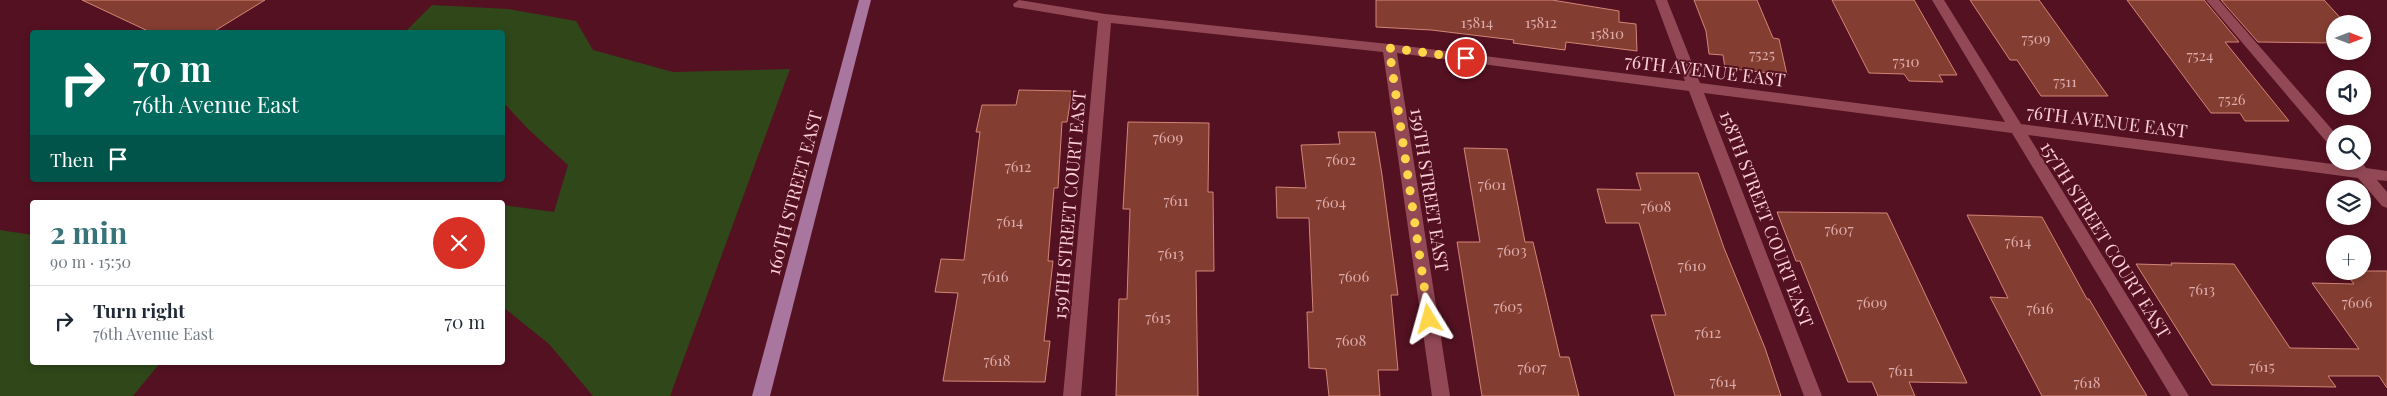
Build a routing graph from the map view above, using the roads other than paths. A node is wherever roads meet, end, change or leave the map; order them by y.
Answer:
1 (865, 0) edge
2 (1661, 0) edge
3 (1938, 0) edge
4 (2212, 0) edge
5 (1019, 4) dead end
6 (1105, 18) junction
7 (1389, 48) junction
8 (1697, 88) junction
9 (2016, 130) junction
10 (2326, 132) edge
11 (2360, 170) edge
12 (2363, 173) junction
13 (2387, 176) edge
14 (2387, 202) edge
15 (761, 396) edge
16 (1072, 396) edge
17 (1441, 396) edge
18 (1813, 396) edge
19 (2180, 396) edge

1 - 15 main road, 160TH STREET EAST
2 - 8 street, 158TH STREET COURT EAST
3 - 9 street, 157TH STREET COURT EAST
4 - 10 street
5 - 6 street, 76TH AVENUE EAST
6 - 7 street, 76TH AVENUE EAST
6 - 16 street, 159TH STREET COURT EAST
7 - 8 street, 76TH AVENUE EAST
7 - 17 street, 159TH STREET EAST
8 - 9 street, 76TH AVENUE EAST
8 - 18 street, 158TH STREET COURT EAST
9 - 12 street, 76TH AVENUE EAST
9 - 19 street, 157TH STREET COURT EAST
11 - 12 street
12 - 13 street, 76TH AVENUE EAST
12 - 14 street

